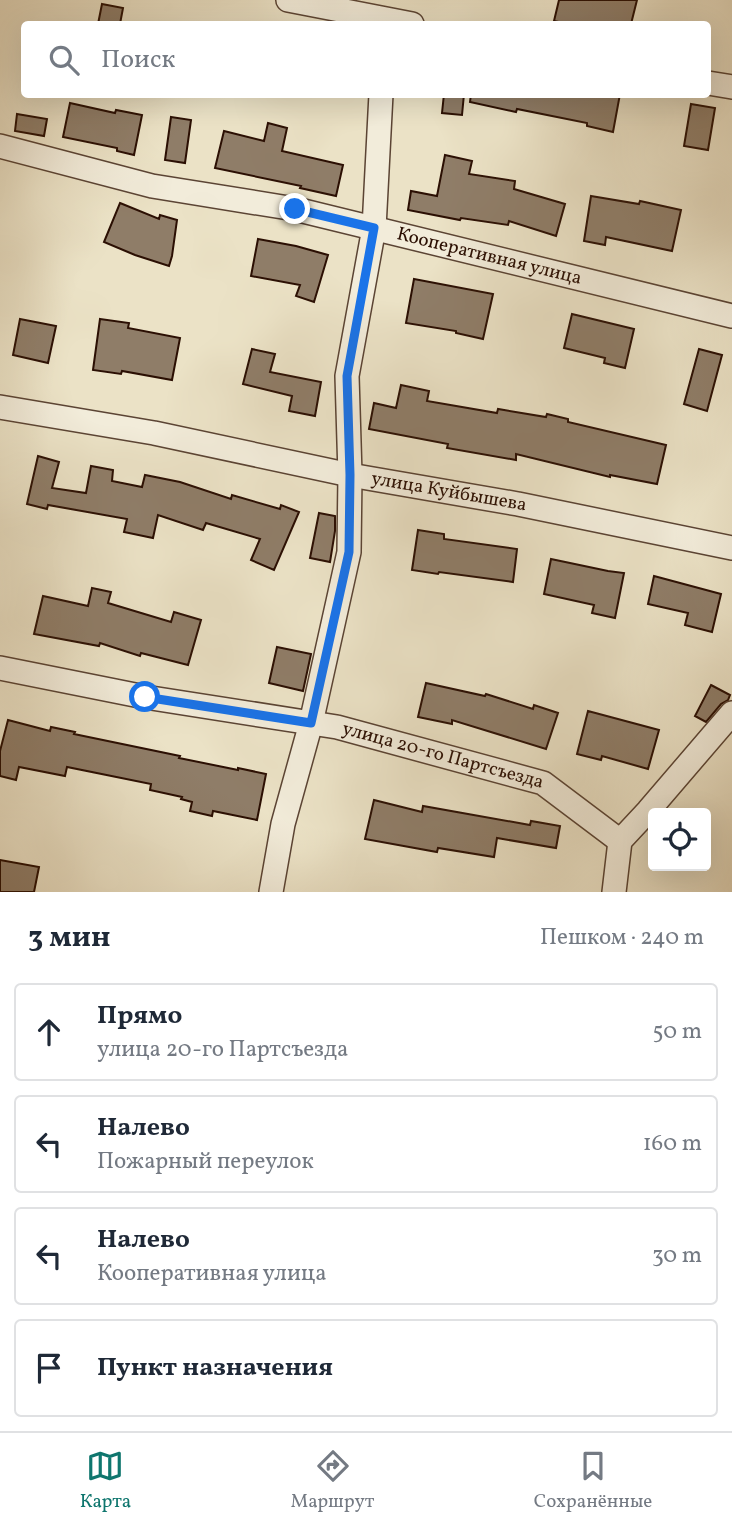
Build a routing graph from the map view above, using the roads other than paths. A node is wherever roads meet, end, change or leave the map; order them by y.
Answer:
1 (288, 0) edge
2 (366, 13) edge
3 (399, 21) edge
4 (711, 84) edge
5 (732, 87) edge
6 (381, 98) edge
7 (0, 146) edge
8 (374, 228) junction
9 (732, 316) edge
10 (0, 407) edge
11 (350, 475) junction
12 (732, 548) edge
13 (0, 668) edge
14 (732, 713) edge
15 (311, 723) junction
16 (620, 841) junction
17 (271, 892) edge
18 (614, 892) edge

1 - 2 street
2 - 3 street
4 - 5 street
6 - 8 street
7 - 8 street, Кооперативная улица
8 - 9 street, Кооперативная улица
8 - 11 street
10 - 11 street, улица Куйбышева
11 - 12 street, улица Куйбышева
11 - 15 street
13 - 15 street, улица 20-го Партсъезда
14 - 16 street
15 - 16 street, улица 20-го Партсъезда
15 - 17 street
16 - 18 street

